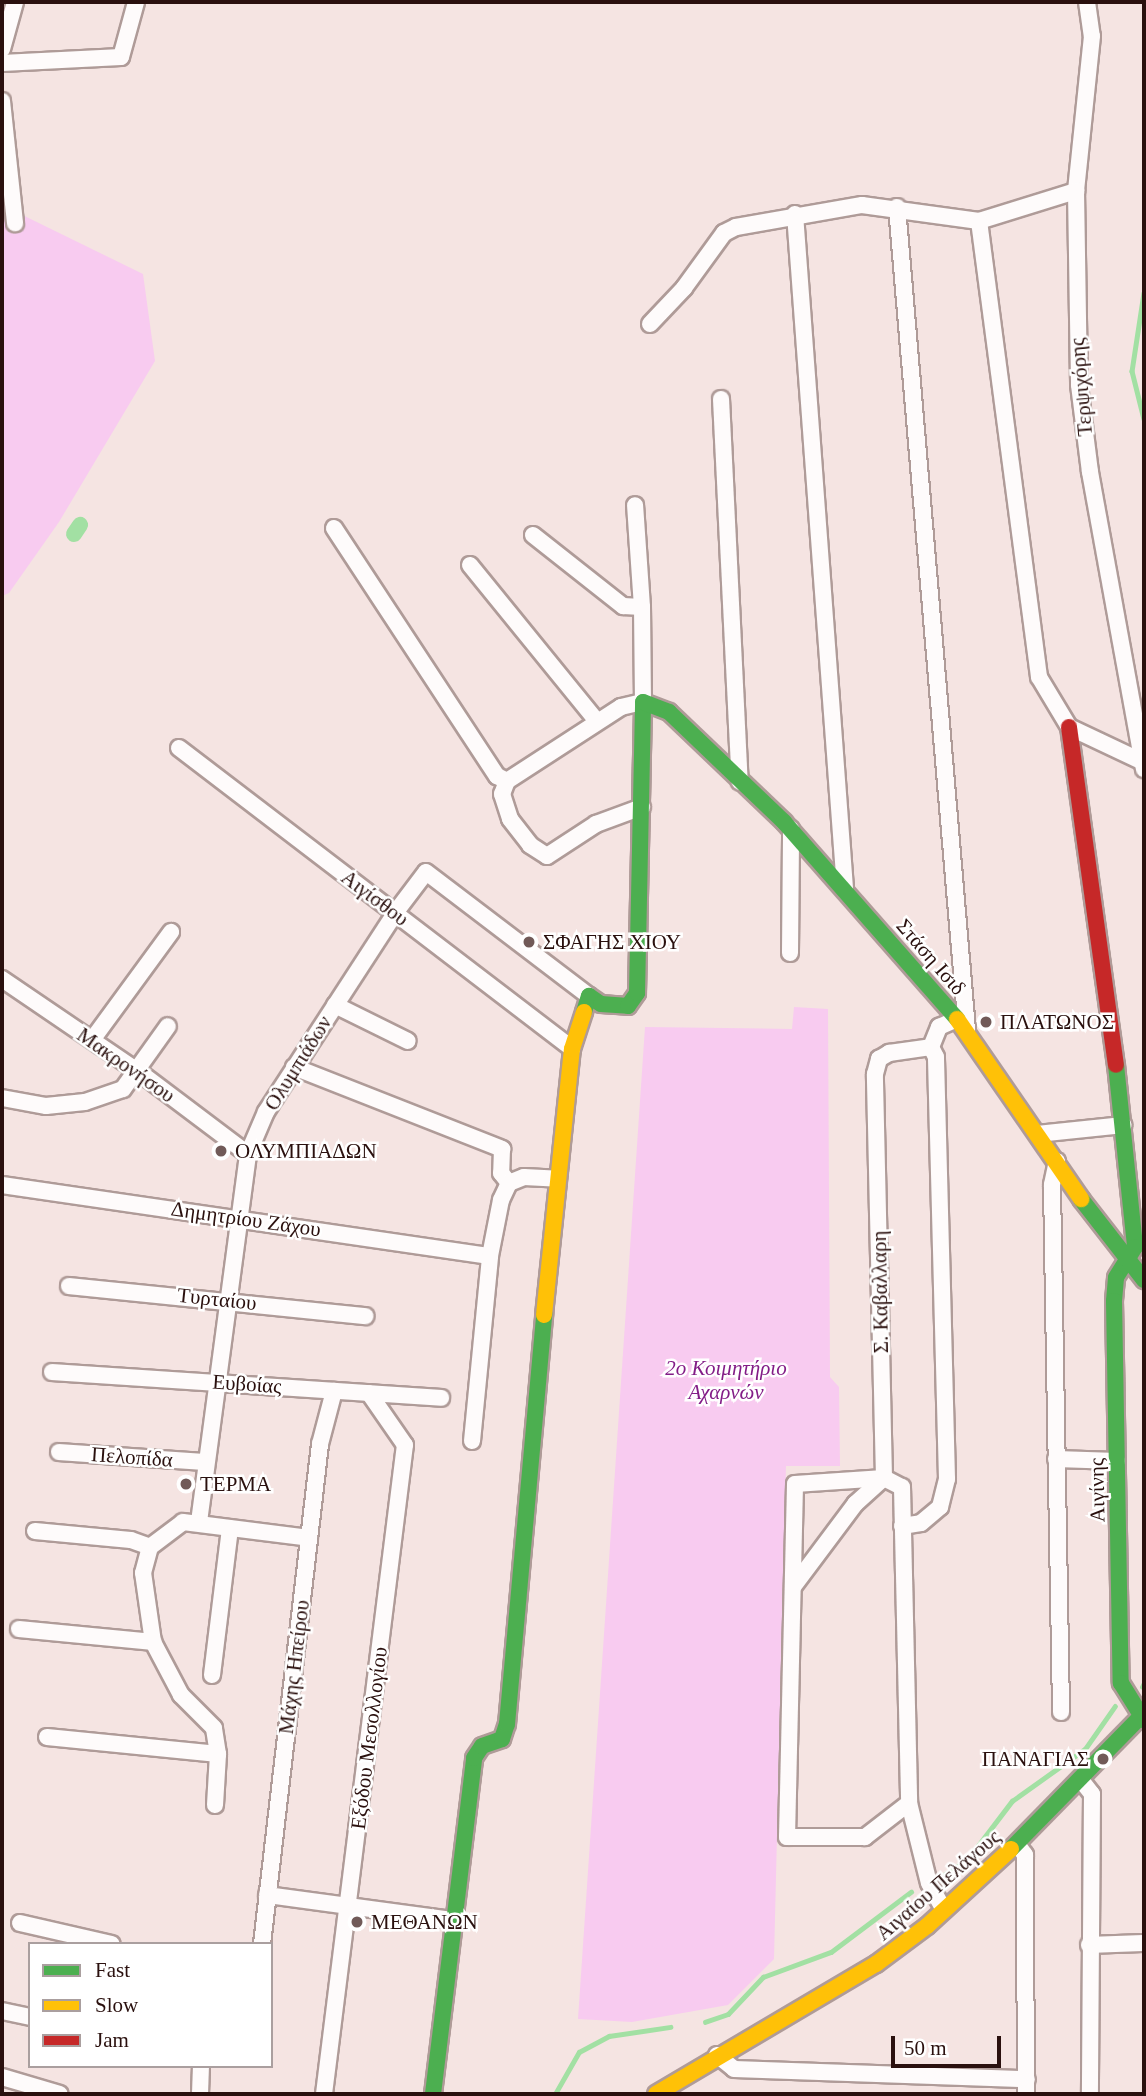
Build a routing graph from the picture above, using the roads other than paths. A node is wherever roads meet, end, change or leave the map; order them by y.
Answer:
1 (15, 2) edge
2 (1087, 2) edge
3 (130, 4) edge
4 (2, 49) edge
5 (2, 63) edge
6 (2, 101) edge
7 (1076, 191) junction
8 (897, 207) junction
9 (795, 214) junction
10 (979, 221) junction
11 (15, 223) dead end
12 (650, 324) dead end
13 (721, 399) dead end
14 (635, 505) dead end
15 (334, 528) dead end
16 (533, 535) dead end
17 (470, 565) dead end
18 (642, 607) junction
19 (643, 702) junction
20 (597, 721) junction
21 (1069, 727) junction
22 (178, 748) dead end
23 (1144, 765) edge
24 (507, 781) junction
25 (740, 782) junction
26 (642, 807) junction
27 (791, 830) junction
28 (845, 889) junction
29 (394, 913) junction
30 (171, 932) dead end
31 (790, 953) dead end
32 (2, 979) edge
33 (589, 996) junction
34 (335, 1005) junction
35 (962, 1025) junction
36 (168, 1026) dead end
37 (92, 1040) junction
38 (408, 1041) dead end
39 (931, 1047) junction
40 (572, 1049) junction
41 (295, 1068) junction
42 (139, 1072) junction
43 (2, 1098) edge
44 (1125, 1125) junction
45 (1037, 1134) junction
46 (248, 1154) junction
47 (1057, 1161) junction
48 (558, 1179) junction
49 (509, 1183) junction
50 (2, 1185) edge
51 (241, 1217) junction
52 (490, 1256) junction
53 (1128, 1262) junction
54 (1144, 1280) edge
55 (69, 1286) dead end
56 (232, 1300) junction
57 (365, 1316) dead end
58 (52, 1372) dead end
59 (218, 1381) junction
60 (334, 1391) junction
61 (369, 1393) junction
62 (441, 1398) dead end
63 (472, 1441) dead end
64 (59, 1452) dead end
65 (1056, 1459) junction
66 (1117, 1461) junction
67 (204, 1462) junction
68 (884, 1478) junction
69 (199, 1522) junction
70 (902, 1526) junction
71 (230, 1528) junction
72 (35, 1531) dead end
73 (309, 1538) junction
74 (150, 1547) junction
75 (793, 1587) junction
76 (19, 1629) dead end
77 (153, 1642) junction
78 (212, 1675) dead end
79 (1061, 1712) dead end
80 (1144, 1716) edge
81 (47, 1737) dead end
82 (218, 1754) junction
83 (1081, 1780) junction
84 (909, 1803) junction
85 (215, 1805) dead end
86 (1017, 1844) junction
87 (267, 1895) junction
88 (349, 1906) junction
89 (944, 1910) junction
90 (453, 1920) junction
91 (20, 1923) dead end
92 (103, 1942) edge
93 (261, 1942) edge
94 (1144, 1943) edge
95 (1089, 1945) junction
96 (2, 2011) edge
97 (28, 2017) edge
98 (717, 2055) junction
99 (201, 2068) edge
100 (2, 2077) edge
101 (1027, 2087) edge
102 (1090, 2093) edge
103 (60, 2094) edge
104 (200, 2094) edge
105 (324, 2094) edge
106 (433, 2094) edge
107 (656, 2094) edge

1 - 4 street
2 - 7 street, Τερψιχόρης
3 - 5 street
6 - 11 street
7 - 10 street
7 - 23 street, Τερψιχόρης
8 - 9 street
8 - 10 street
8 - 35 street
9 - 12 street
9 - 28 street
10 - 21 street
13 - 25 street
14 - 18 street
15 - 24 street
16 - 18 street
17 - 20 street
18 - 19 street
19 - 20 street
19 - 25 street, Στάση Ισιδ
19 - 26 street
20 - 24 street
21 - 23 street
21 - 44 street, Αιγίνης
22 - 29 street, Αιγίσθου
24 - 26 street
25 - 27 street, Στάση Ισιδ
26 - 33 street
27 - 28 street, Στάση Ισιδ
27 - 31 street
28 - 35 street, Στάση Ισιδ
29 - 33 street, Ολυμπιάδων
29 - 34 street, Ολυμπιάδων
29 - 40 street, Αιγίσθου
30 - 37 street
32 - 37 street, Μακρονήσου
33 - 40 street
34 - 38 street
34 - 41 street, Ολυμπιάδων
35 - 39 street
35 - 45 street, Στάση Ισιδ
36 - 42 street
37 - 42 street, Μακρονήσου
39 - 68 street, Σ. Καβαλλαρη
39 - 70 street
40 - 48 street
41 - 46 street, Ολυμπιάδων
41 - 49 street
42 - 43 street
42 - 46 street, Μακρονήσου
44 - 45 street
44 - 53 street, Αιγίνης
45 - 47 street, Στάση Ισιδ
46 - 51 street, Ολυμπιάδων
47 - 53 street, Στάση Ισιδ
47 - 65 street
48 - 49 street
48 - 90 street
49 - 52 street
50 - 51 street, Δημητρίου Ζάχου
51 - 52 street, Δημητρίου Ζάχου
51 - 56 street, Ολυμπιάδων
52 - 63 street
53 - 54 street, Στάση Ισιδ
53 - 66 street, Αιγίνης
55 - 56 street, Τυρταίου
56 - 57 street, Τυρταίου
56 - 59 street, Ολυμπιάδων
58 - 59 street, Ευβοίας
59 - 60 street, Ευβοίας
59 - 67 street, Ολυμπιάδων
60 - 61 street, Ευβοίας
60 - 73 street, Μάχης Ηπείρου
61 - 62 street, Ευβοίας
61 - 88 street, Εξόδου Μεσολλογίου
64 - 67 street, Πελοπίδα
65 - 66 street
65 - 79 street
66 - 80 street, Αιγίνης
67 - 69 street, Ολυμπιάδων
68 - 70 street
68 - 75 street
68 - 75 street
69 - 71 street
69 - 74 street
70 - 84 street
71 - 73 street
71 - 78 street
72 - 74 street
73 - 87 street, Μάχης Ηπείρου
74 - 77 street
75 - 84 street
76 - 77 street
77 - 82 street
80 - 83 street, Αιγαίου Πελάγους
81 - 82 street
82 - 85 street
83 - 86 street, Αιγαίου Πελάγους
83 - 95 street
84 - 89 street
86 - 89 street, Αιγαίου Πελάγους
86 - 101 street
87 - 88 street
87 - 93 street, Μάχης Ηπείρου
88 - 90 street
88 - 105 street, Εξόδου Μεσολλογίου
89 - 98 street, Αιγαίου Πελάγους
90 - 106 street
91 - 92 street
94 - 95 street
95 - 102 street
96 - 97 street
98 - 101 street
98 - 107 street, Αιγαίου Πελάγους
99 - 104 street
100 - 103 street

